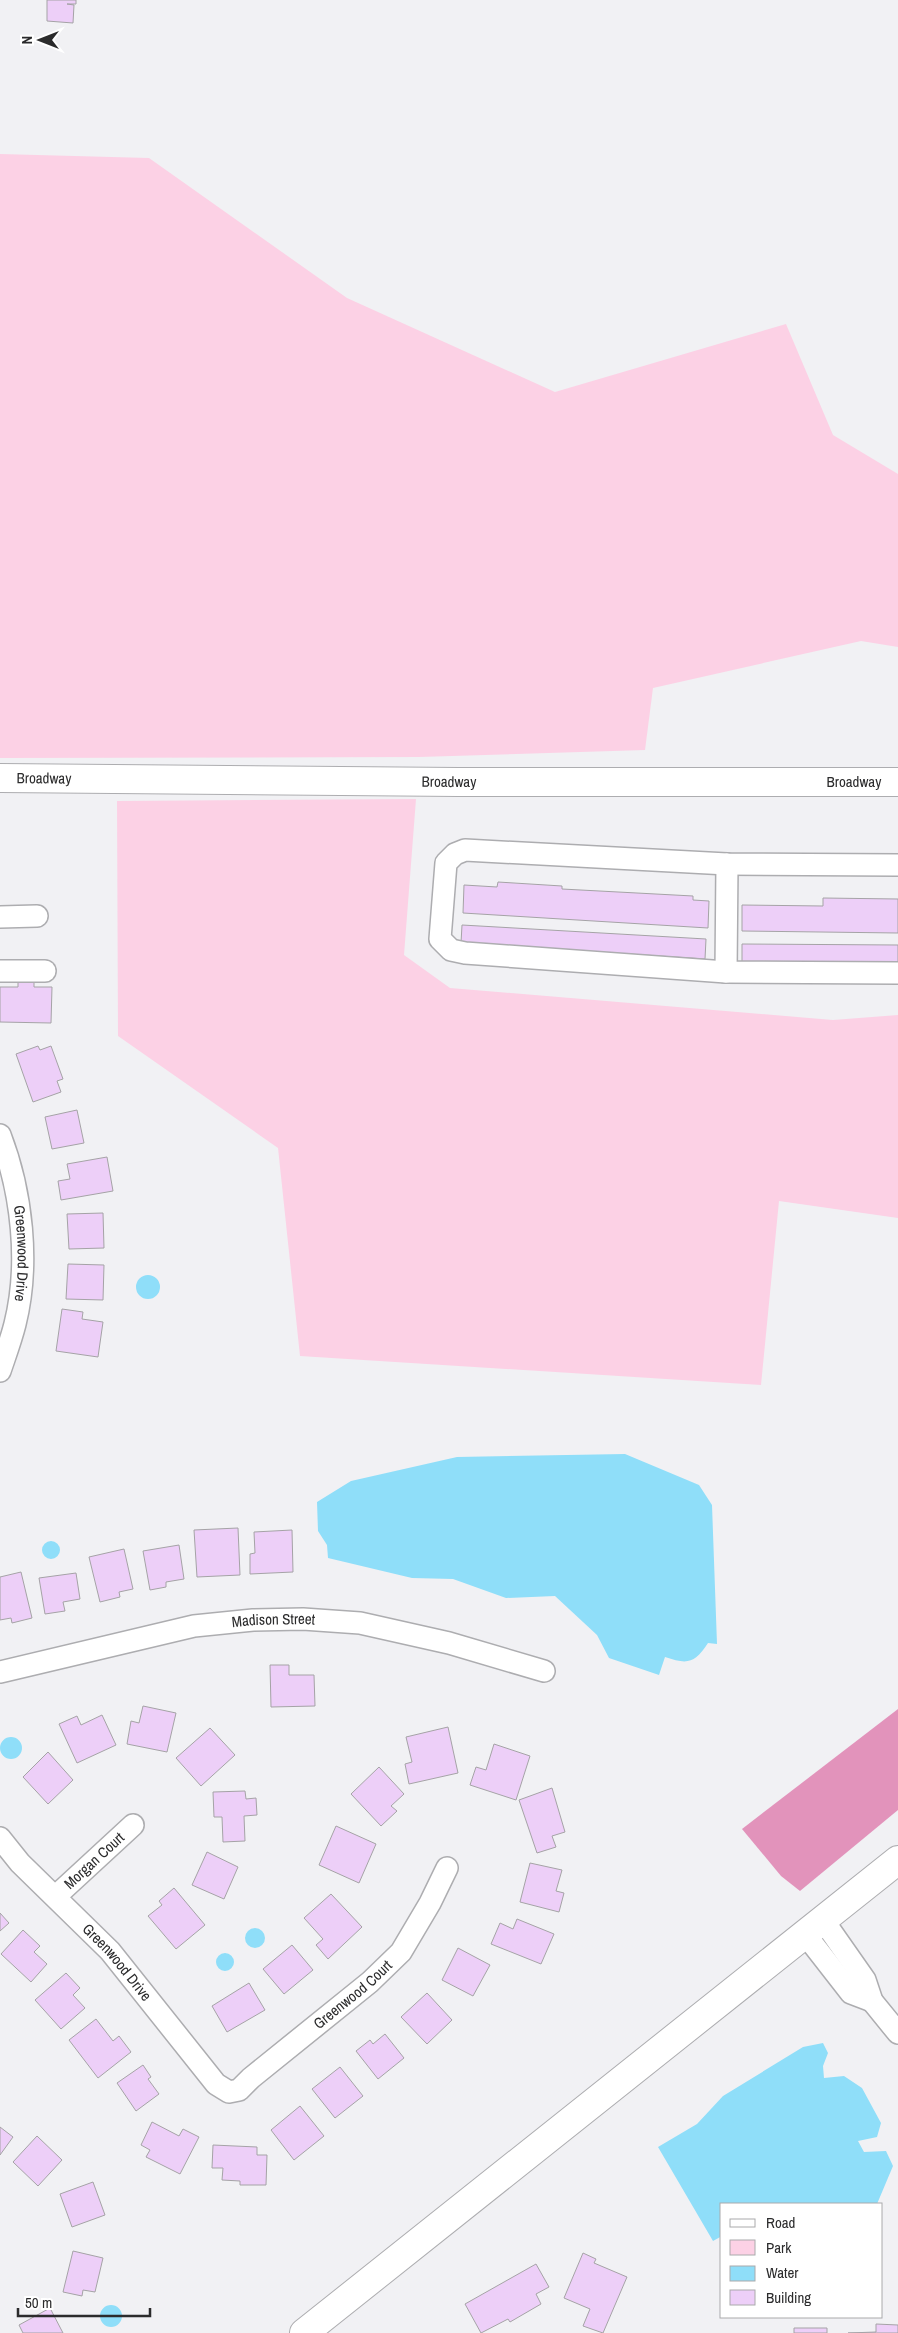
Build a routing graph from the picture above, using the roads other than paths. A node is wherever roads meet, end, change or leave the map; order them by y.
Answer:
1 (0, 778) edge
2 (898, 782) edge
3 (727, 864) junction
4 (898, 865) edge
5 (37, 916) dead end
6 (0, 917) edge
7 (0, 971) edge
8 (45, 971) dead end
9 (726, 972) junction
10 (898, 973) edge
11 (0, 1135) edge
12 (0, 1372) edge
13 (0, 1672) edge
14 (544, 1672) dead end
15 (132, 1825) dead end
16 (0, 1838) edge
17 (898, 1860) edge
18 (447, 1868) dead end
19 (56, 1896) junction
20 (814, 1927) junction
21 (898, 2033) edge
22 (229, 2092) joint
23 (304, 2333) edge

1 - 2 main road, Broadway
3 - 4 street
3 - 9 street
3 - 9 street
5 - 6 street
7 - 8 street
9 - 10 street
11 - 12 street, Greenwood Drive
13 - 14 street, Madison Street
15 - 19 street, Morgan Court
16 - 19 street, Greenwood Drive
17 - 20 main road
18 - 22 street, Greenwood Court
19 - 22 street, Greenwood Drive
20 - 21 street
20 - 23 main road

